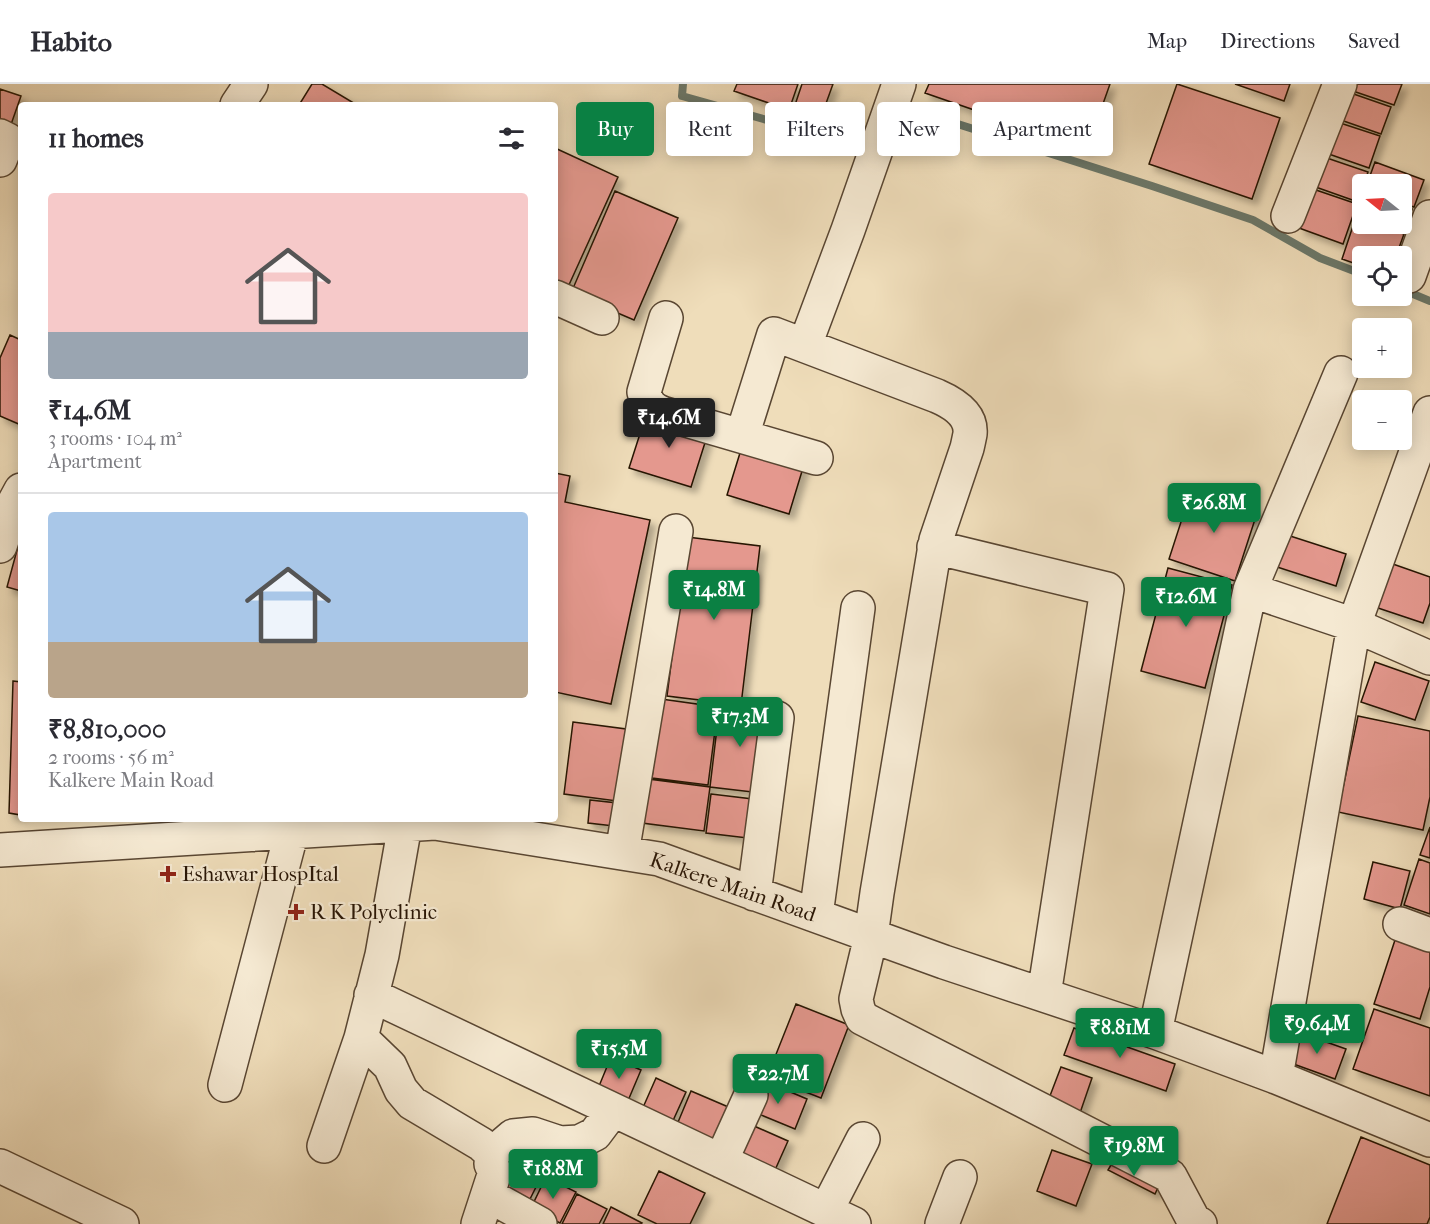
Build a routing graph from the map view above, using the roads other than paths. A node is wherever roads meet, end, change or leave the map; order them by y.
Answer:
1 (251, 84) edge
2 (899, 84) edge
3 (1340, 84) edge
4 (239, 102) edge
5 (0, 136) edge
6 (0, 160) edge
7 (1288, 216) dead end
8 (1430, 218) edge
9 (1412, 268) edge
10 (558, 298) edge
11 (602, 318) dead end
12 (666, 318) dead end
13 (805, 345) junction
14 (1341, 373) dead end
15 (1430, 413) edge
16 (742, 436) junction
17 (816, 458) dead end
18 (18, 501) edge
19 (676, 531) dead end
20 (0, 546) edge
21 (934, 548) junction
22 (1250, 590) junction
23 (858, 608) dead end
24 (1354, 625) junction
25 (1430, 658) edge
26 (777, 718) dead end
27 (405, 825) junction
28 (292, 831) junction
29 (0, 850) edge
30 (622, 853) junction
31 (754, 894) junction
32 (816, 915) junction
33 (871, 936) junction
34 (371, 995) junction
35 (1044, 995) junction
36 (1155, 1032) junction
37 (361, 1038) junction
38 (1276, 1077) junction
39 (225, 1085) dead end
40 (751, 1095) dead end
41 (611, 1109) junction
42 (863, 1139) dead end
43 (1430, 1140) edge
44 (324, 1146) dead end
45 (492, 1154) junction
46 (721, 1161) junction
47 (0, 1166) edge
48 (960, 1177) dead end
49 (483, 1210) edge
50 (840, 1217) edge
51 (122, 1224) edge
52 (540, 1224) edge
53 (942, 1224) edge
54 (1200, 1224) edge

1 - 4 street
2 - 13 street
3 - 7 street
5 - 6 street
8 - 9 street
10 - 11 street
12 - 16 street
13 - 16 street
13 - 21 street
14 - 22 street
15 - 24 street
16 - 17 street
18 - 20 street
19 - 30 street
21 - 33 street
21 - 35 street
22 - 24 street
22 - 36 street
23 - 32 street
24 - 25 street
24 - 38 street
26 - 31 street
27 - 28 street, Kalkere Main Road
27 - 30 street, Kalkere Main Road
27 - 34 street
28 - 29 street, Kalkere Main Road
28 - 39 street
30 - 31 street, Kalkere Main Road
31 - 32 street, Kalkere Main Road
32 - 33 street, Kalkere Main Road
33 - 35 street, Kalkere Main Road
33 - 54 street
34 - 37 street
34 - 41 street
35 - 36 street, Kalkere Main Road
36 - 38 street, Kalkere Main Road
37 - 44 street
37 - 45 street
38 - 43 street, Kalkere Main Road
40 - 46 street
41 - 45 street
41 - 46 street
42 - 50 street
45 - 49 street
46 - 50 street
47 - 51 street
48 - 53 street
49 - 52 street

